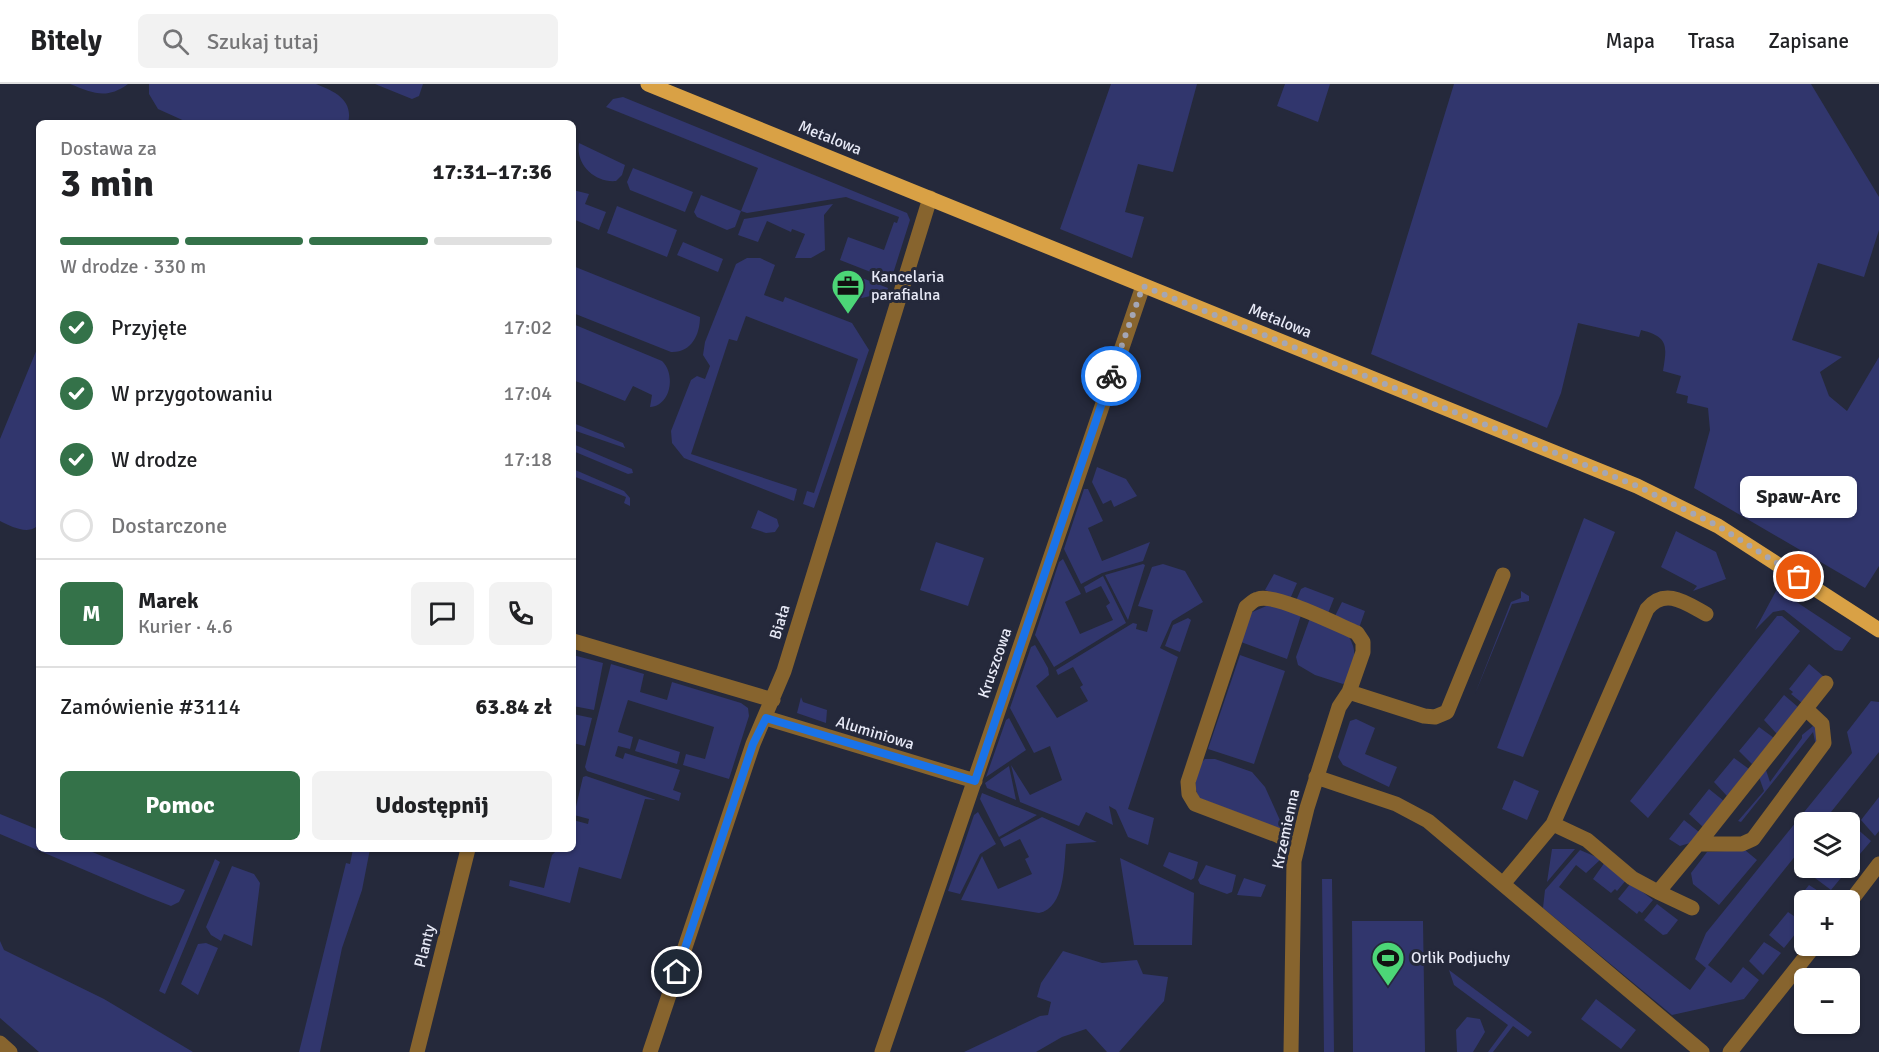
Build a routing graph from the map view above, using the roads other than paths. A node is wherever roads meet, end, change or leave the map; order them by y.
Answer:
1 (648, 84) edge
2 (930, 198) junction
3 (1143, 286) junction
4 (1503, 575) dead end
5 (1706, 614) dead end
6 (1879, 630) edge
7 (576, 642) edge
8 (1826, 683) dead end
9 (1348, 692) junction
10 (773, 700) junction
11 (1806, 709) junction
12 (766, 718) junction
13 (1316, 777) junction
14 (975, 781) junction
15 (1553, 824) junction
16 (1698, 844) junction
17 (1297, 846) junction
18 (467, 852) edge
19 (1877, 870) edge
20 (1503, 884) junction
21 (1860, 890) edge
22 (1658, 892) junction
23 (1692, 908) dead end
24 (1806, 956) edge
25 (0, 1043) edge
26 (10, 1052) edge
27 (417, 1052) edge
28 (650, 1052) edge
29 (882, 1052) edge
30 (1291, 1052) edge
31 (1702, 1052) edge
32 (1730, 1052) edge

1 - 2 main road, Metalowa
2 - 3 main road, Metalowa
2 - 10 street, Biała
3 - 6 main road, Metalowa
3 - 14 street, Kruszcowa
4 - 9 street
5 - 15 street
7 - 10 street
8 - 11 street
9 - 13 street, Krzemienna
9 - 17 street, Krzemienna
10 - 12 street, Biała
11 - 16 street
11 - 16 street
12 - 14 street, Aluminiowa
12 - 28 street, Biała
13 - 17 street, Krzemienna
13 - 20 street
14 - 29 street, Kruszcowa
15 - 20 street
15 - 22 street
16 - 22 street
17 - 30 street, Krzemienna
18 - 27 street, Planty
19 - 21 street
20 - 31 street
22 - 23 street
24 - 32 street
25 - 26 street

